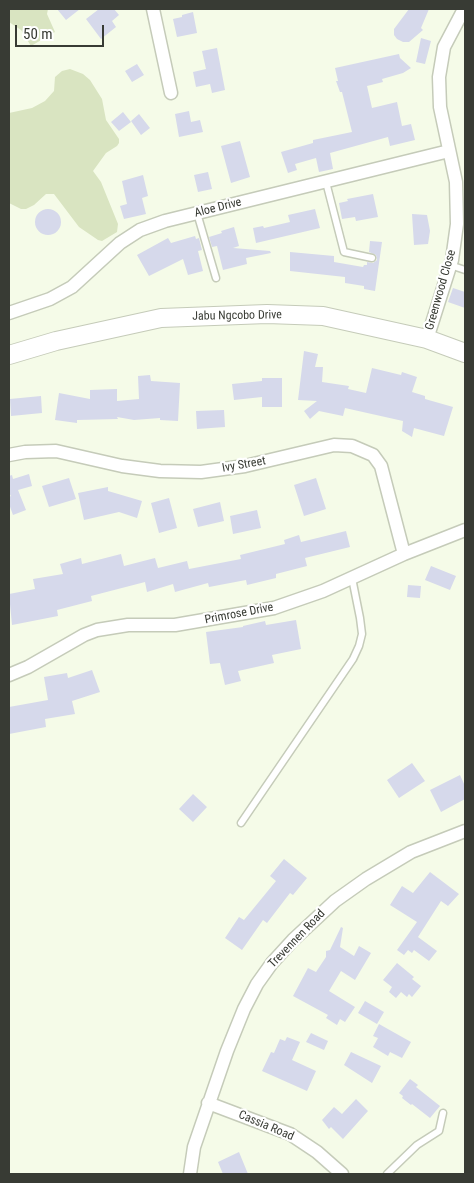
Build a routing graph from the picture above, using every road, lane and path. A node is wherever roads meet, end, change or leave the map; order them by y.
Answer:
1 (153, 9) edge
2 (464, 9) edge
3 (171, 93) dead end
4 (449, 151) junction
5 (326, 182) junction
6 (197, 214) junction
7 (372, 258) dead end
8 (450, 265) junction
9 (465, 270) edge
10 (216, 278) dead end
11 (9, 313) edge
12 (427, 339) junction
13 (465, 353) edge
14 (9, 355) edge
15 (9, 455) edge
16 (465, 530) edge
17 (404, 554) junction
18 (352, 578) junction
19 (9, 675) edge
20 (241, 823) dead end
21 (465, 831) edge
22 (208, 1103) junction
23 (443, 1113) dead end
24 (190, 1174) edge
25 (342, 1174) edge
26 (387, 1174) edge

1 - 3 street
2 - 4 street, Greenwood Close
4 - 5 street, Aloe Drive
4 - 8 street, Greenwood Close
5 - 6 street, Aloe Drive
5 - 7 lane
6 - 10 lane
6 - 11 street, Aloe Drive
8 - 9 lane
8 - 12 street, Greenwood Close
12 - 13 main road, Jabu Ngcobo Drive
12 - 14 main road, Jabu Ngcobo Drive
15 - 17 street, Ivy Street
16 - 17 street, Primrose Drive
17 - 18 street, Primrose Drive
18 - 19 street, Primrose Drive
18 - 20 lane
21 - 22 street, Trevennen Road
22 - 24 street, Trevennen Road
22 - 25 street, Cassia Road
23 - 26 lane

